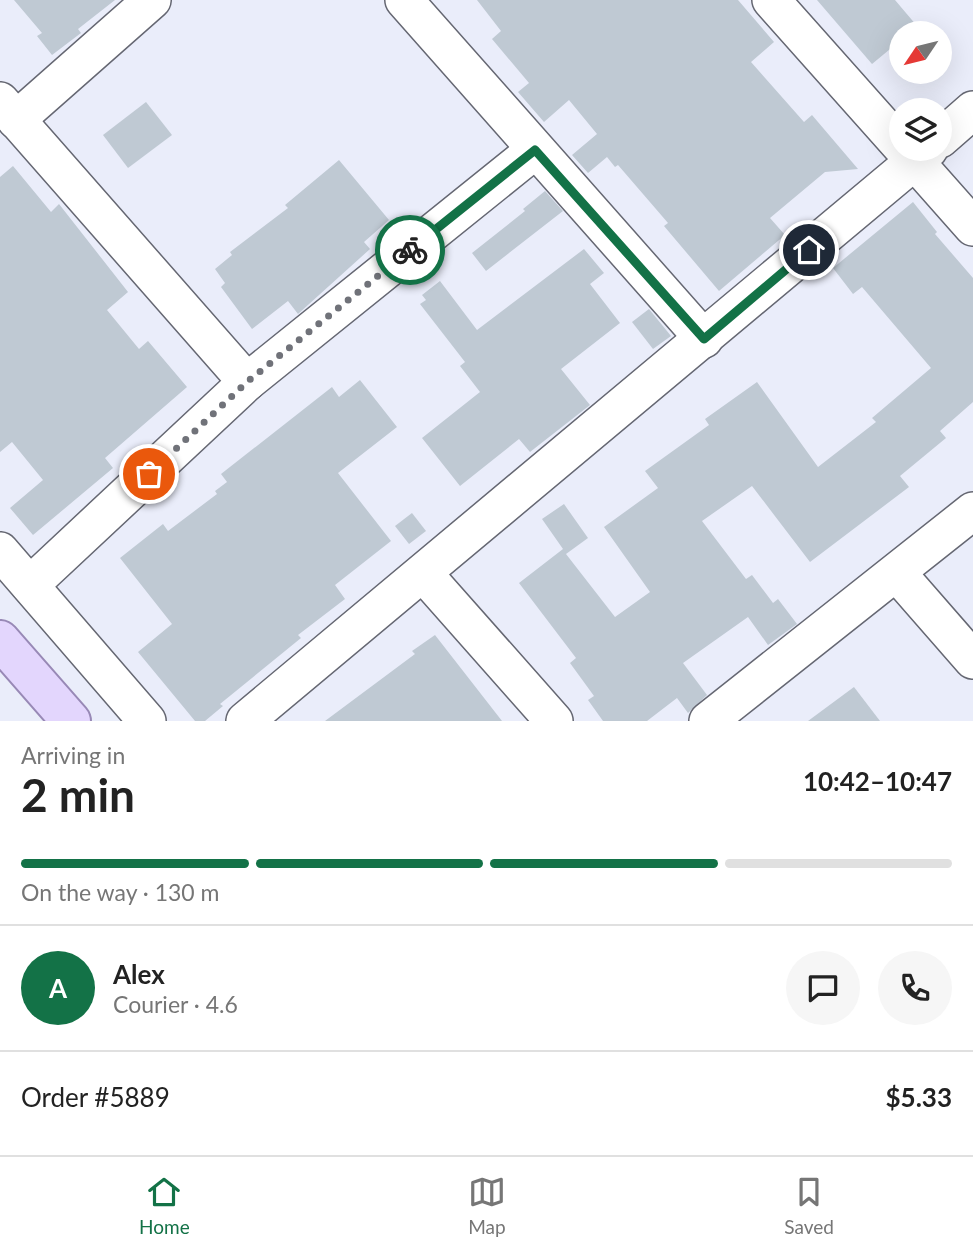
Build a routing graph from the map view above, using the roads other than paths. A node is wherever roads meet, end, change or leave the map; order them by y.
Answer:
1 (152, 0) edge
2 (404, 0) edge
3 (777, 2) edge
4 (973, 110) edge
5 (8, 111) edge
6 (889, 119) edge
7 (952, 125) edge
8 (535, 150) junction
9 (904, 161) edge
10 (926, 161) edge
11 (973, 227) edge
12 (704, 339) junction
13 (247, 382) junction
14 (973, 511) edge
15 (0, 551) edge
16 (423, 573) junction
17 (897, 573) junction
18 (30, 585) junction
19 (0, 640) edge
20 (973, 660) edge
21 (71, 721) edge
22 (147, 721) edge
23 (245, 721) edge
24 (554, 721) edge
25 (708, 721) edge

1 - 5 street
2 - 8 street
3 - 6 street
4 - 7 street
5 - 13 street
8 - 12 street
8 - 13 street
9 - 12 street
10 - 11 street
12 - 16 street
13 - 18 street
14 - 17 street
15 - 18 street
16 - 23 street
16 - 24 street
17 - 20 street
17 - 25 street
18 - 22 street
19 - 21 main road

